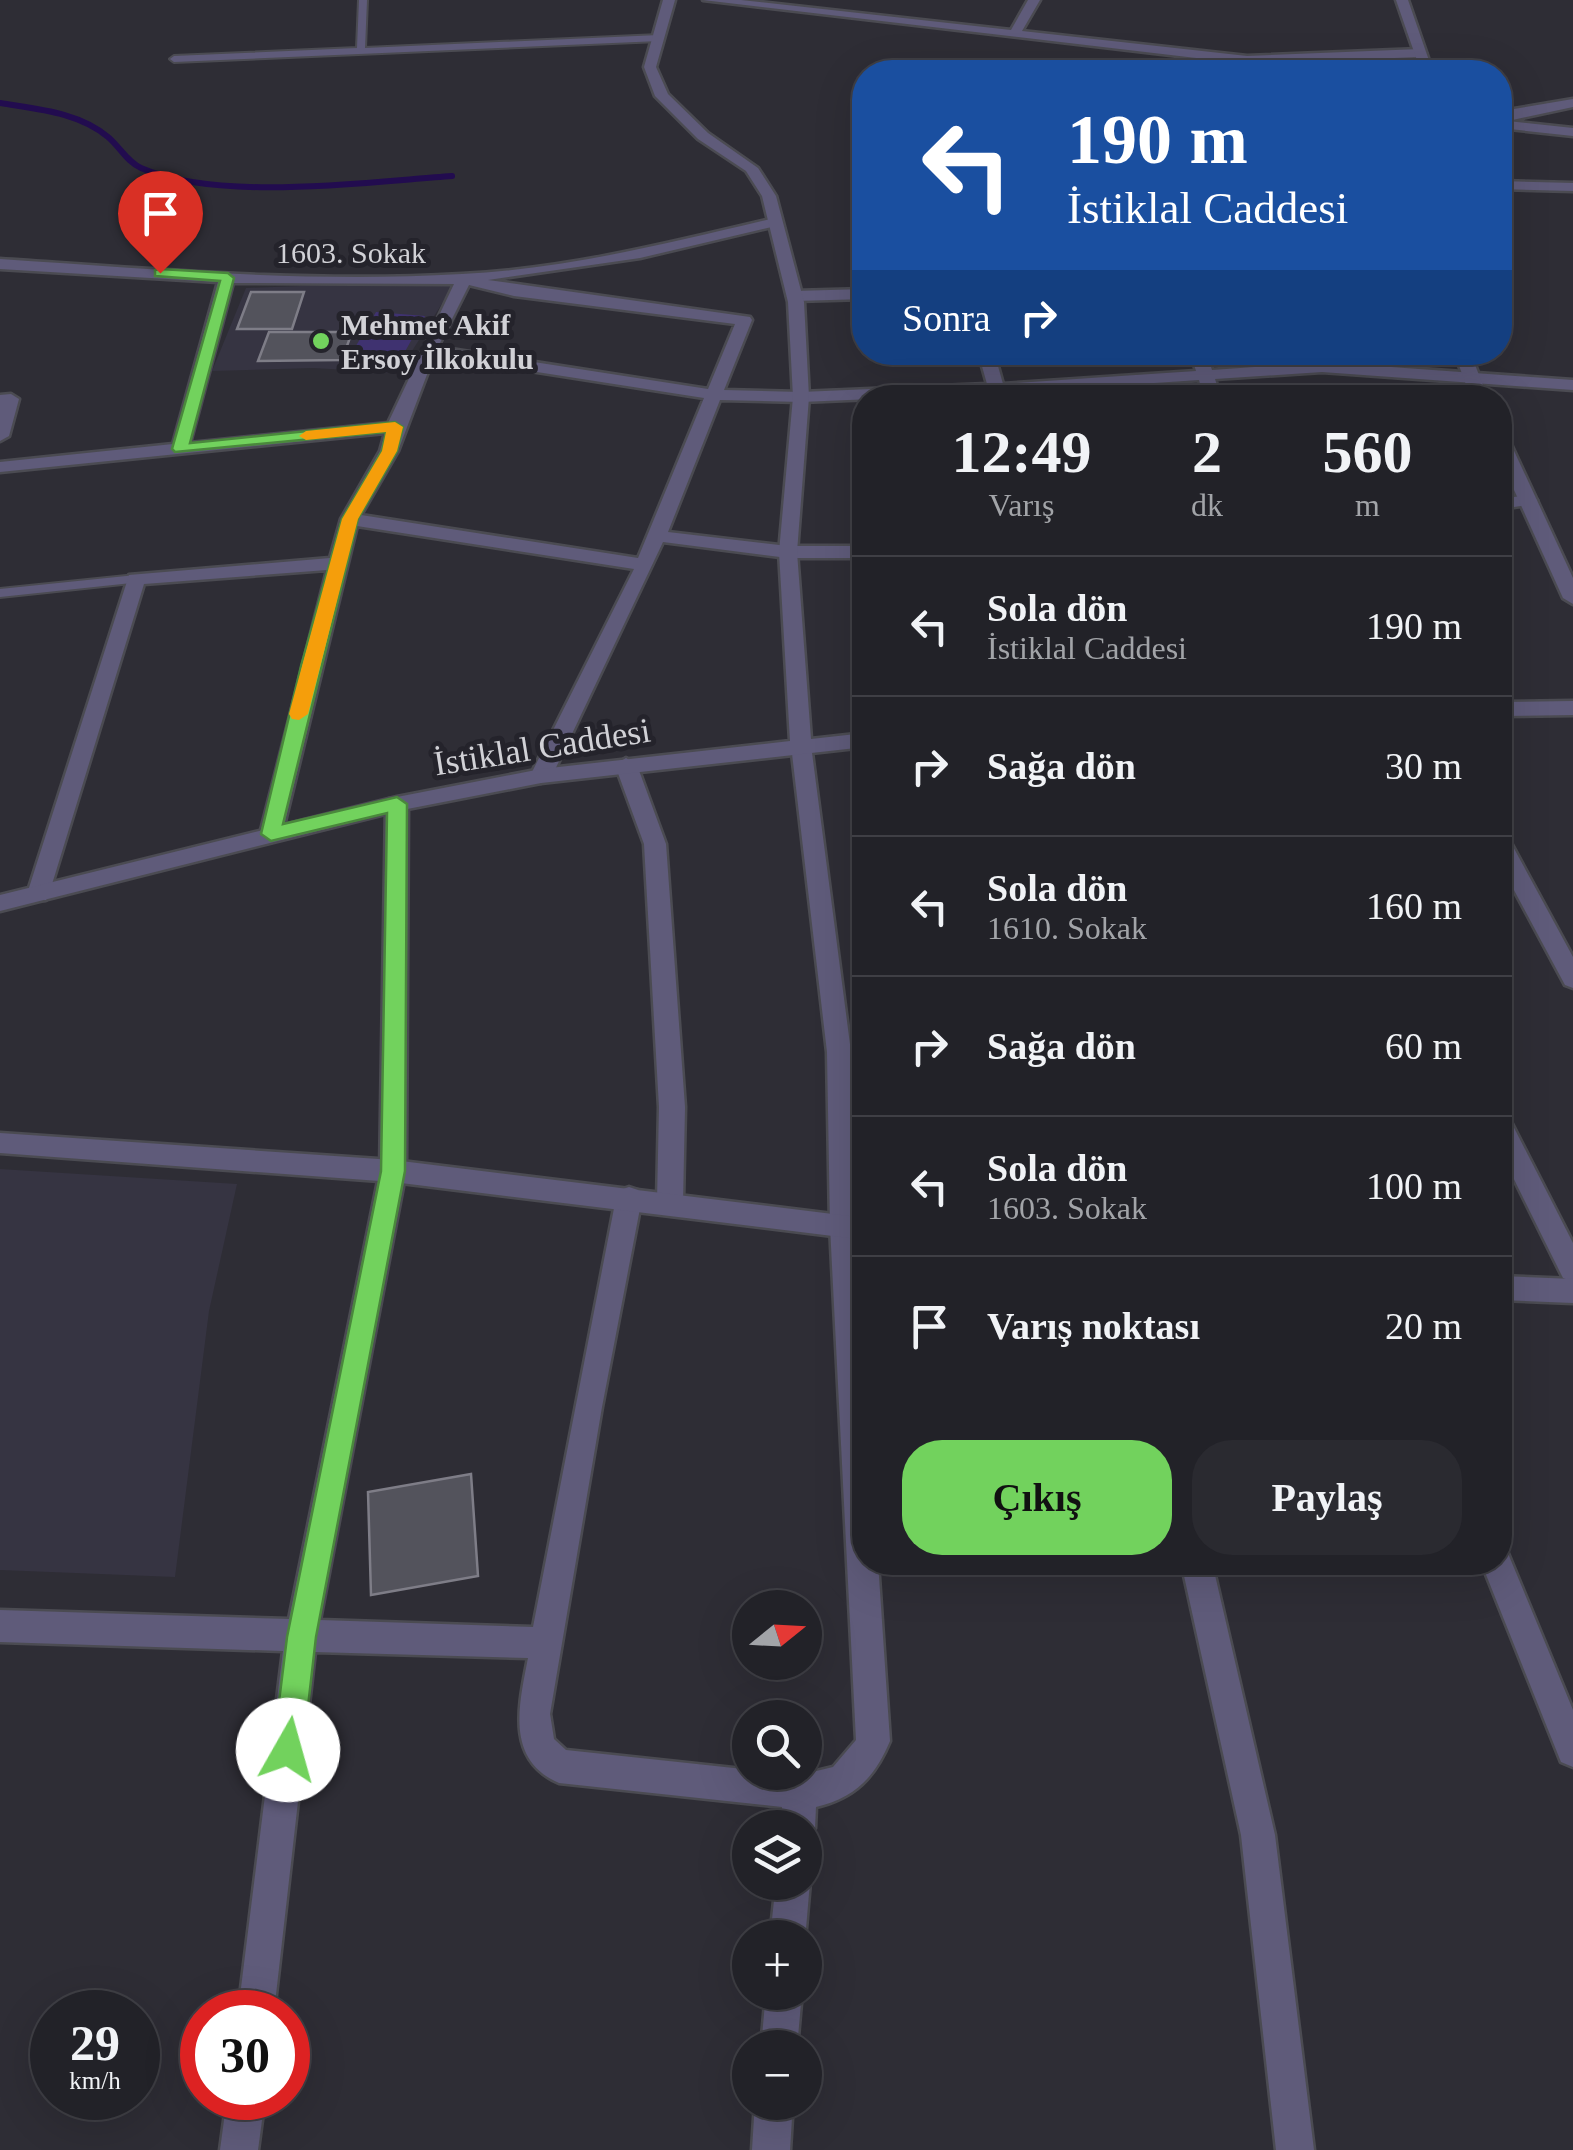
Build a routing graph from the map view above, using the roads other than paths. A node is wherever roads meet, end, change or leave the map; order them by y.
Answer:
1 (362, 0) edge
2 (670, 0) edge
3 (709, 0) edge
4 (1034, 0) edge
5 (1402, 0) edge
6 (1014, 34) junction
7 (659, 38) junction
8 (360, 51) junction
9 (1420, 52) junction
10 (174, 59) dead end
11 (1423, 60) edge
12 (1573, 103) edge
13 (1512, 115) edge
14 (1512, 124) edge
15 (1573, 132) edge
16 (1512, 183) edge
17 (1573, 186) edge
18 (775, 222) junction
19 (2, 266) edge
20 (228, 278) junction
21 (464, 279) junction
22 (852, 294) edge
23 (795, 296) junction
24 (428, 350) junction
25 (1204, 365) edge
26 (1467, 365) edge
27 (1209, 376) junction
28 (1471, 377) junction
29 (1149, 385) edge
30 (1211, 385) edge
31 (1474, 385) edge
32 (1573, 385) edge
33 (714, 395) junction
34 (852, 396) edge
35 (801, 397) junction
36 (0, 400) edge
37 (395, 427) junction
38 (0, 436) edge
39 (180, 449) junction
40 (1512, 466) edge
41 (0, 468) edge
42 (1528, 500) junction
43 (1512, 502) edge
44 (350, 519) junction
45 (656, 536) junction
46 (788, 552) junction
47 (852, 552) edge
48 (338, 563) junction
49 (645, 565) junction
50 (136, 579) junction
51 (1571, 590) edge
52 (0, 593) edge
53 (1573, 708) edge
54 (1512, 709) edge
55 (852, 741) edge
56 (800, 745) junction
57 (626, 765) junction
58 (541, 776) junction
59 (397, 804) junction
60 (271, 834) junction
61 (1512, 865) edge
62 (38, 894) junction
63 (0, 903) edge
64 (1573, 979) edge
65 (852, 1051) edge
66 (0, 1144) edge
67 (1512, 1148) edge
68 (393, 1171) junction
69 (629, 1198) junction
70 (670, 1202) junction
71 (852, 1227) edge
72 (1573, 1270) edge
73 (1512, 1288) edge
74 (1573, 1291) edge
75 (867, 1575) edge
76 (1199, 1575) edge
77 (1501, 1575) edge
78 (0, 1626) edge
79 (302, 1637) junction
80 (546, 1643) junction
81 (1573, 1750) edge
82 (800, 1792) junction
83 (799, 1810) edge
84 (259, 1990) edge
85 (243, 2120) edge
86 (772, 2120) edge
87 (239, 2150) edge
88 (770, 2150) edge
89 (1295, 2150) edge

1 - 8 lane
2 - 7 street
3 - 6 street
4 - 6 street
5 - 9 street
6 - 9 street
7 - 8 lane
7 - 18 street
8 - 10 lane
9 - 11 street
12 - 13 street
14 - 15 street
16 - 17 street
18 - 21 street
18 - 23 street
19 - 20 street, 1603. Sokak
20 - 21 street, 1603. Sokak
20 - 39 street
21 - 24 street
21 - 33 street
22 - 23 street
23 - 35 street
24 - 33 street
24 - 37 street
25 - 27 street
26 - 28 street
27 - 28 street
27 - 29 street
27 - 30 street
28 - 31 street
28 - 32 street
33 - 35 street
33 - 45 street
34 - 35 street
35 - 46 street
36 - 38 street
37 - 39 street
37 - 44 street
39 - 41 street
40 - 42 street
42 - 43 street
42 - 51 street
44 - 48 street
44 - 49 street
45 - 46 street
45 - 49 street
46 - 47 street
46 - 56 street
48 - 50 street
48 - 60 street
49 - 58 street
50 - 52 lane
50 - 62 street
53 - 54 street
55 - 56 street, İstiklal Caddesi
56 - 57 street, İstiklal Caddesi
56 - 65 street
57 - 58 street, İstiklal Caddesi
57 - 70 street
58 - 59 street, İstiklal Caddesi
59 - 60 street, İstiklal Caddesi
59 - 68 street
60 - 62 street, İstiklal Caddesi
61 - 64 street
62 - 63 street, İstiklal Caddesi
66 - 68 street
67 - 72 street
68 - 69 street
68 - 79 street
69 - 70 street
69 - 80 street
70 - 71 street
73 - 74 street
75 - 82 street
76 - 89 street
77 - 81 street
78 - 79 street
79 - 80 street
79 - 84 street
80 - 82 street
82 - 83 street
85 - 87 street
86 - 88 street

